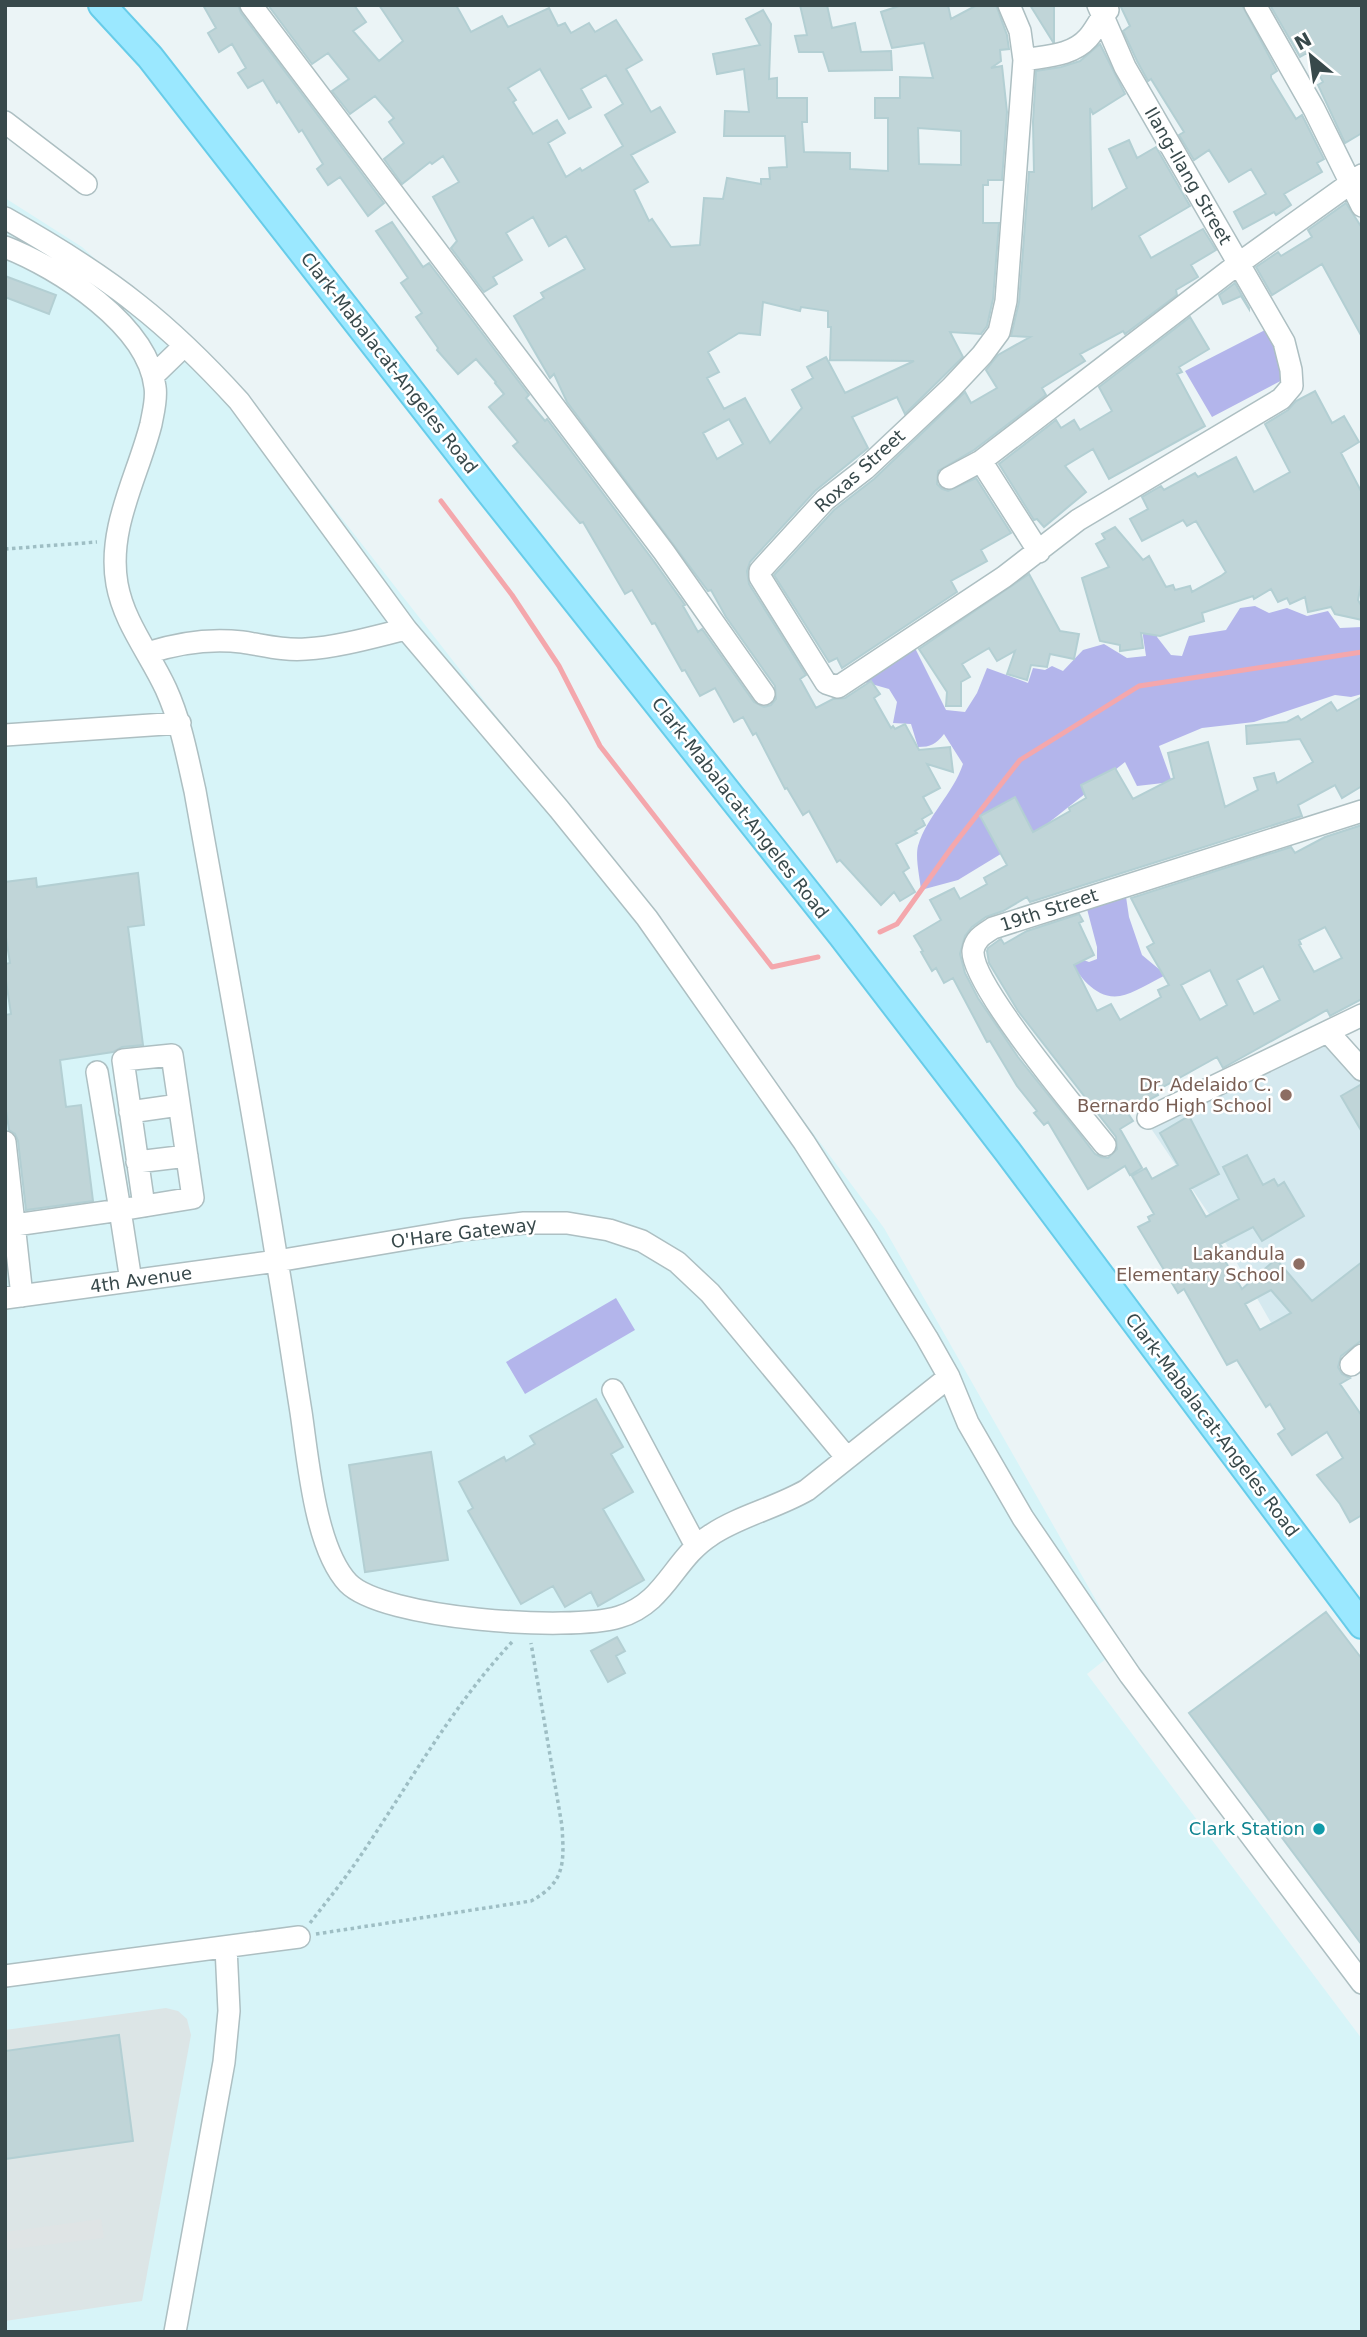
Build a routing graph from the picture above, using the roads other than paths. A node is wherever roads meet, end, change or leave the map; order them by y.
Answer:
1 (102, 5) edge
2 (251, 5) edge
3 (1009, 5) edge
4 (1255, 5) edge
5 (1104, 9) edge
6 (1024, 61) junction
7 (7, 129) edge
8 (1356, 180) edge
9 (86, 184) dead end
10 (1362, 206) edge
11 (5, 218) edge
12 (5, 247) edge
13 (1238, 264) junction
14 (184, 346) junction
15 (153, 376) junction
16 (981, 461) junction
17 (948, 478) dead end
18 (1039, 552) junction
19 (406, 629) junction
20 (146, 653) junction
21 (764, 694) dead end
22 (180, 723) junction
23 (5, 735) edge
24 (1362, 811) edge
25 (1362, 1015) edge
26 (1328, 1032) junction
27 (1362, 1070) edge
28 (97, 1072) dead end
29 (179, 1105) junction
30 (130, 1112) junction
31 (1148, 1118) dead end
32 (5, 1142) edge
33 (1105, 1145) dead end
34 (187, 1156) junction
35 (137, 1162) junction
36 (144, 1206) junction
37 (120, 1210) junction
38 (15, 1225) junction
39 (277, 1261) junction
40 (131, 1281) junction
41 (13, 1297) edge
42 (949, 1377) junction
43 (613, 1390) dead end
44 (848, 1458) junction
45 (696, 1546) junction
46 (1362, 1625) edge
47 (299, 1937) road end
48 (226, 1947) junction
49 (5, 1976) edge
50 (1362, 1983) edge
51 (175, 2332) edge

1 - 46 main road, Clark-Mabalacat-Angeles Road
2 - 21 street
3 - 6 street, Roxas Street
4 - 8 street
5 - 6 street
5 - 13 street, Ilang-Ilang Street
6 - 18 street, Roxas Street
7 - 9 street
8 - 10 street
8 - 13 street
11 - 14 street
12 - 15 street
13 - 16 street
13 - 18 street, Ilang-Ilang Street
14 - 15 street
14 - 19 street
15 - 20 street
16 - 17 street
16 - 18 street
19 - 20 street
19 - 42 street
20 - 22 street
22 - 23 street
22 - 39 street
24 - 33 street, 19th Street
25 - 26 street
26 - 27 street
26 - 31 street
28 - 37 street
29 - 30 street
29 - 30 street
29 - 34 street
30 - 35 street
32 - 38 street
34 - 35 street
34 - 36 street
35 - 36 street
36 - 37 street
37 - 38 street
37 - 40 street
38 - 41 street
39 - 40 street, 4th Avenue
39 - 44 street, O'Hare Gateway
39 - 45 street
40 - 41 street, 4th Avenue
42 - 44 street
42 - 50 street
43 - 45 street
44 - 45 street
47 - 48 street
48 - 49 street
48 - 51 street

